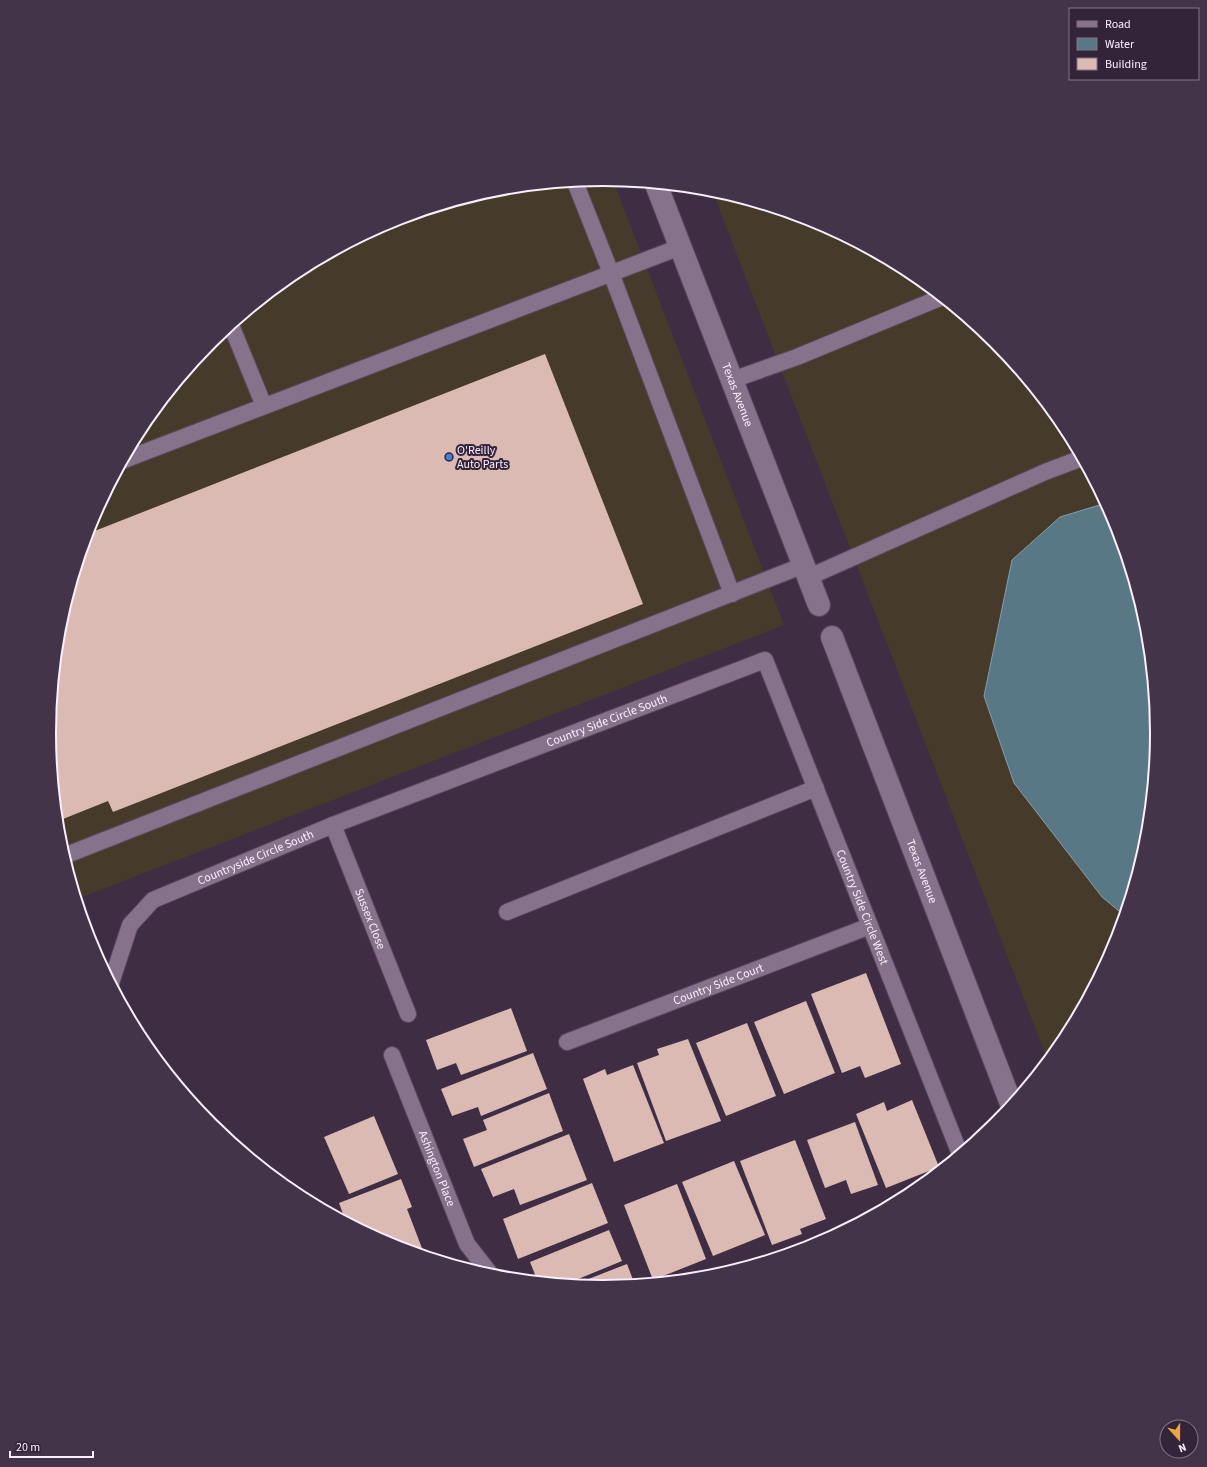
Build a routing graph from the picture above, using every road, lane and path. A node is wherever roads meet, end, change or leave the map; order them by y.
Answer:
1 (577, 187) edge
2 (658, 189) edge
3 (680, 247) junction
4 (611, 273) junction
5 (937, 299) edge
6 (233, 331) edge
7 (732, 380) junction
8 (264, 406) junction
9 (131, 457) edge
10 (1078, 460) edge
11 (806, 571) junction
12 (732, 594) junction
13 (819, 605) dead end
14 (832, 637) dead end
15 (766, 660) joint
16 (447, 781) joint
17 (816, 788) junction
18 (333, 825) junction
19 (70, 854) edge
20 (507, 912) dead end
21 (870, 926) junction
22 (113, 977) edge
23 (408, 1014) dead end
24 (566, 1042) dead end
25 (392, 1055) dead end
26 (1010, 1100) edge
27 (958, 1150) edge
28 (486, 1267) edge

1 - 4 lane
2 - 3 street, Texas Avenue
3 - 4 lane
3 - 7 street, Texas Avenue
4 - 8 lane
4 - 12 lane
5 - 7 lane
6 - 8 lane
7 - 11 street, Texas Avenue
8 - 9 lane
10 - 11 lane
11 - 12 lane
11 - 13 street, Texas Avenue
12 - 19 lane
14 - 26 street, Texas Avenue
15 - 16 lane, Country Side Circle South
15 - 17 lane, Country Side Circle West
16 - 18 lane, Countryside Circle South
17 - 20 lane
17 - 21 lane, Country Side Circle West
18 - 22 lane, Countryside Circle South
18 - 23 lane, Sussex Close
21 - 24 lane, Country Side Court
21 - 27 lane, Country Side Circle West
25 - 28 lane, Ashington Place

